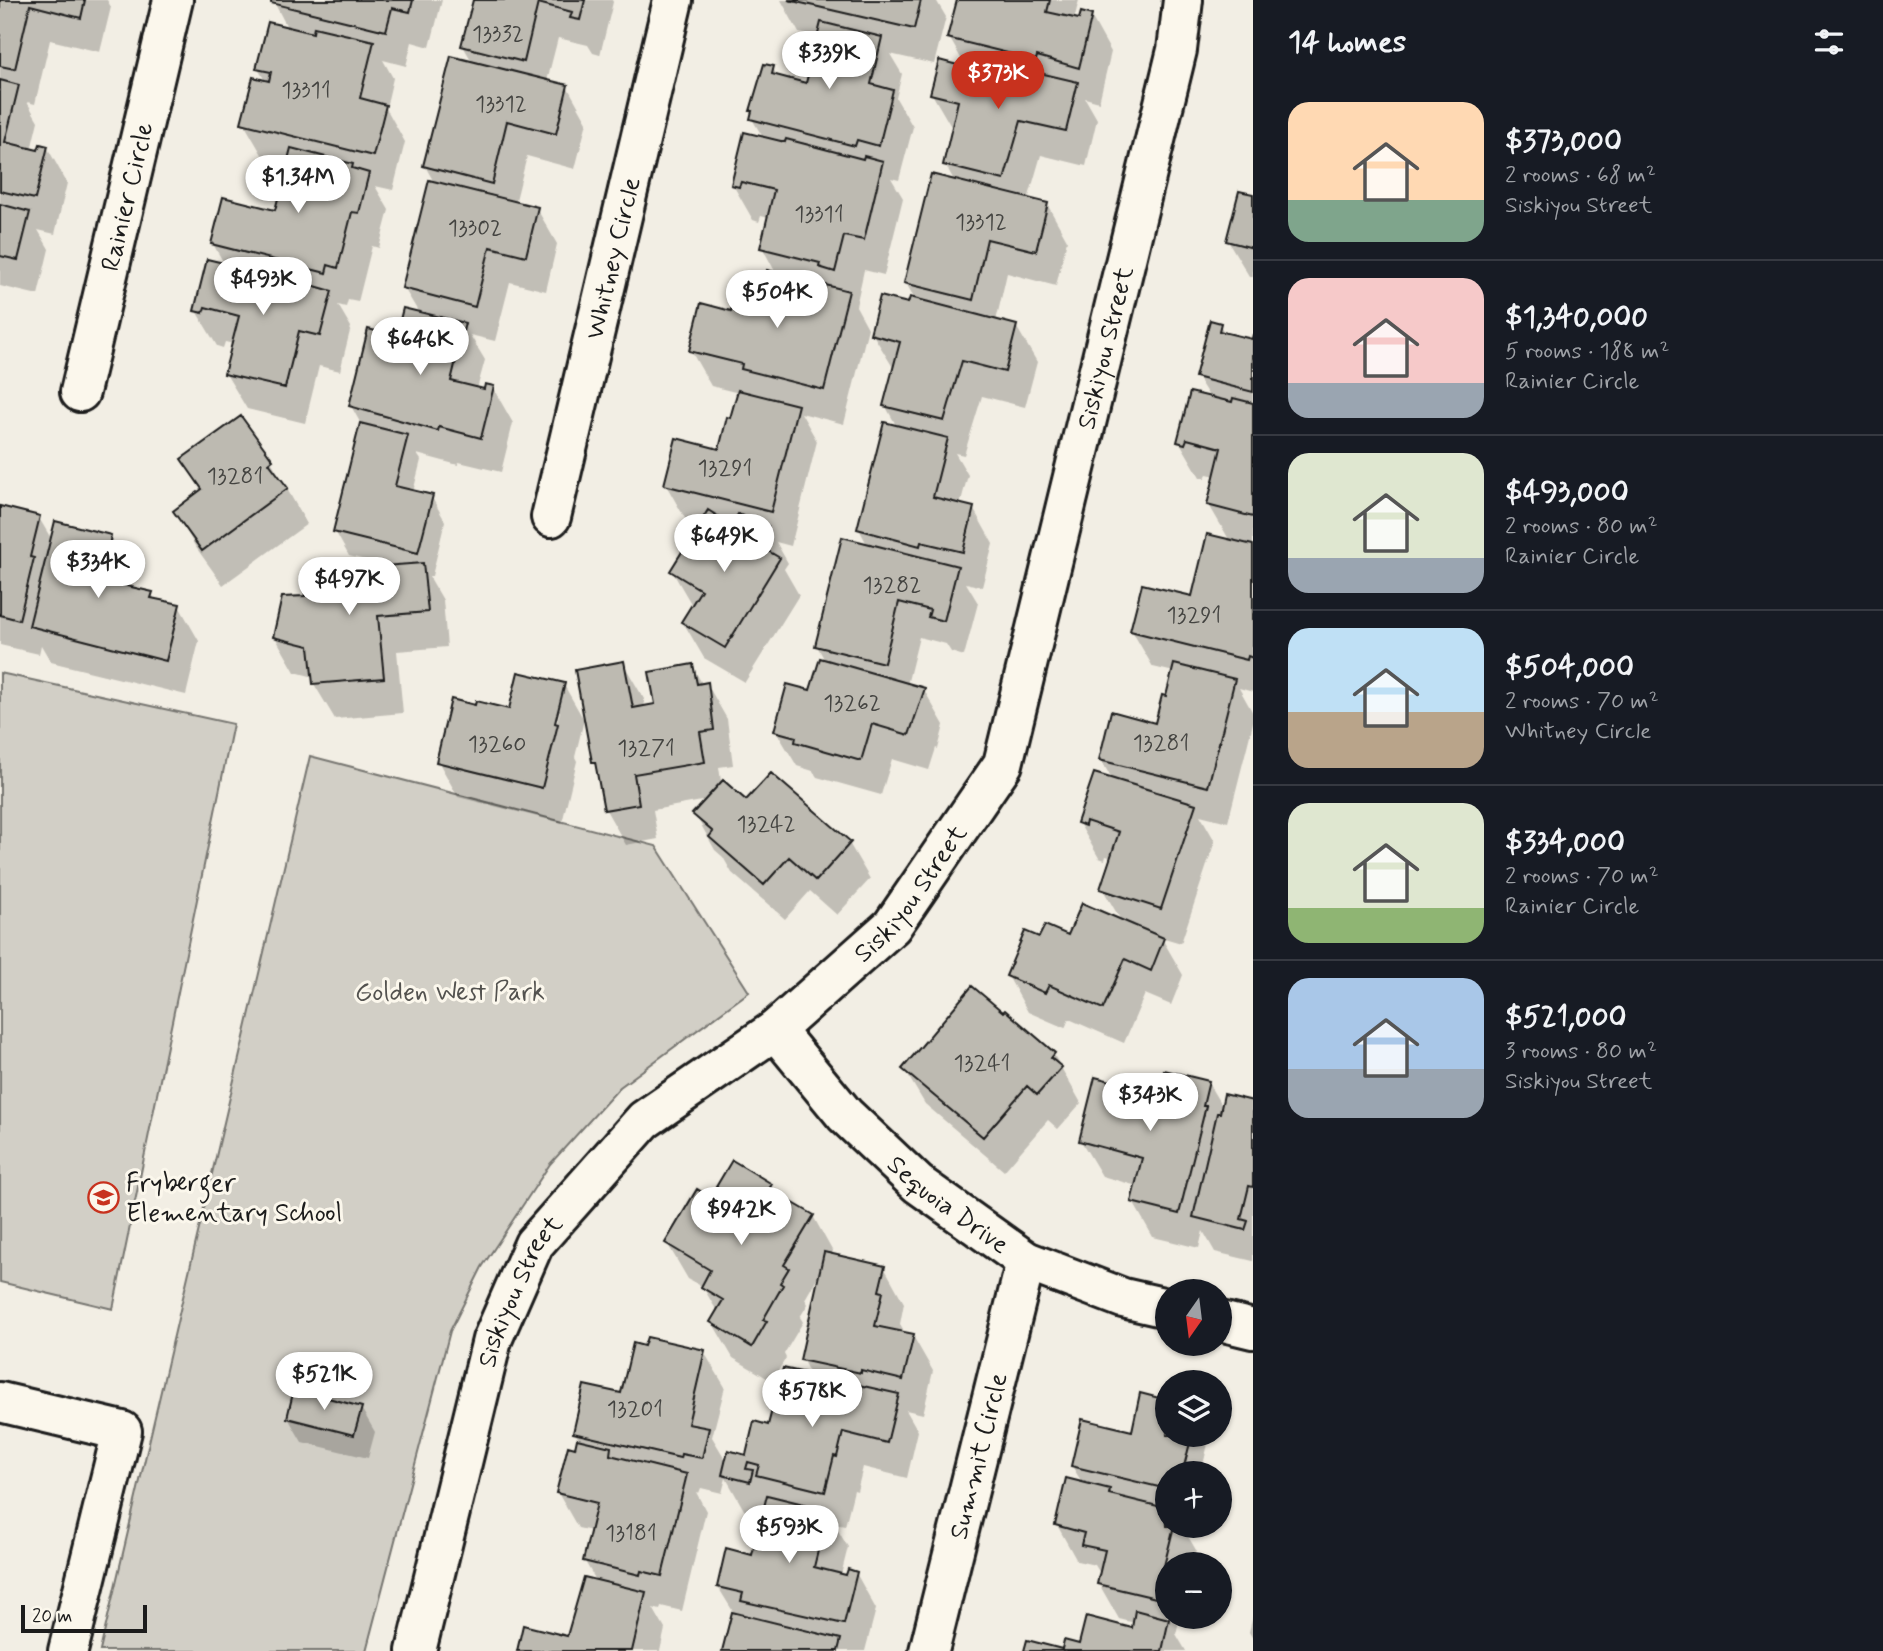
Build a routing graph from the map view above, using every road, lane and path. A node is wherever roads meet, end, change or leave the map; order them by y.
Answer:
1 (173, 0) edge
2 (673, 0) edge
3 (1183, 0) edge
4 (80, 392) dead end
5 (551, 517) dead end
6 (775, 1030) junction
7 (1026, 1261) junction
8 (1155, 1305) edge
9 (1232, 1324) edge
10 (1253, 1329) edge
11 (0, 1402) edge
12 (68, 1651) edge
13 (416, 1651) edge
14 (929, 1651) edge

1 - 4 street, Rainier Circle
2 - 5 street, Whitney Circle
3 - 6 street, Siskiyou Street
6 - 7 street, Sequoia Drive
6 - 13 street, Siskiyou Street
7 - 8 street, Sequoia Drive
7 - 14 street, Summit Circle
9 - 10 street
11 - 12 street

